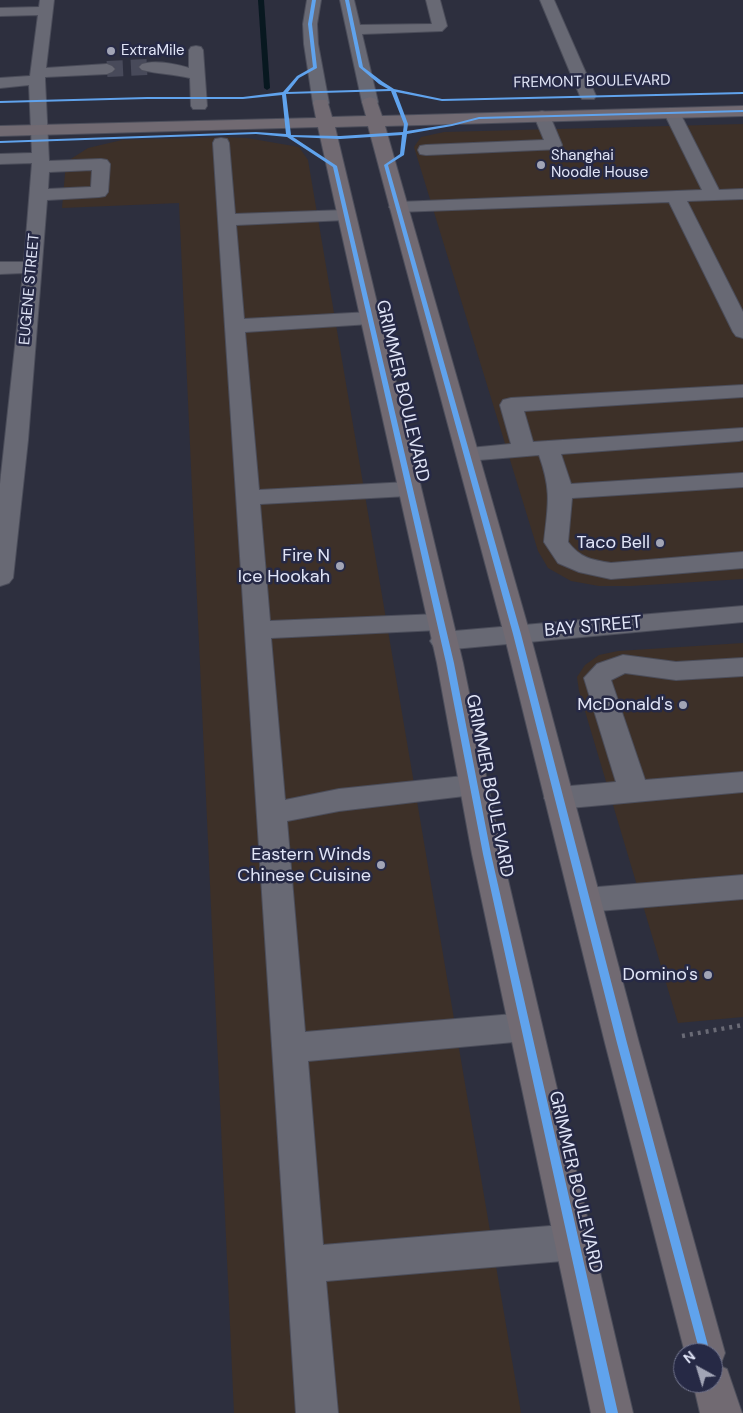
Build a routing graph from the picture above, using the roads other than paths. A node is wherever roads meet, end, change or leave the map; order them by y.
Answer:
1 (314, 0) edge
2 (347, 0) edge
3 (433, 0) edge
4 (547, 0) edge
5 (46, 5) edge
6 (0, 12) edge
7 (353, 30) junction
8 (196, 50) dead end
9 (148, 67) tunnel mouth
10 (107, 69) tunnel mouth
11 (38, 76) junction
12 (198, 76) junction
13 (0, 83) edge
14 (743, 93) edge
15 (588, 96) junction
16 (370, 102) junction
17 (321, 103) junction
18 (199, 106) junction
19 (40, 111) junction
20 (743, 111) edge
21 (0, 112) edge
22 (672, 113) junction
23 (542, 116) junction
24 (374, 121) junction
25 (325, 122) junction
26 (39, 130) junction
27 (0, 131) edge
28 (222, 143) dead end
29 (426, 150) dead end
30 (0, 159) edge
31 (40, 162) junction
32 (743, 194) edge
33 (713, 195) junction
34 (38, 196) junction
35 (676, 196) junction
36 (398, 207) junction
37 (346, 215) junction
38 (228, 220) junction
39 (33, 267) junction
40 (0, 268) edge
41 (370, 318) junction
42 (236, 326) junction
43 (743, 332) edge
44 (743, 391) edge
45 (732, 419) edge
46 (8, 440) edge
47 (548, 448) junction
48 (524, 450) junction
49 (467, 454) junction
50 (743, 480) edge
51 (408, 489) junction
52 (560, 492) junction
53 (248, 498) junction
54 (743, 560) edge
55 (0, 578) edge
56 (743, 614) edge
57 (258, 630) junction
58 (441, 631) junction
59 (517, 634) junction
60 (743, 668) edge
61 (743, 782) edge
62 (473, 785) junction
63 (634, 792) junction
64 (559, 798) junction
65 (272, 813) junction
66 (743, 887) edge
67 (586, 900) junction
68 (525, 1027) junction
69 (290, 1048) junction
70 (574, 1242) junction
71 (306, 1265) junction
72 (702, 1343) edge
73 (716, 1393) edge
74 (317, 1413) edge
75 (612, 1413) edge
76 (721, 1413) edge

1 - 17 street, GRIMMER BOULEVARD
2 - 7 street
3 - 7 street
4 - 15 street
5 - 6 street
5 - 11 street, EUGENE STREET
7 - 16 street
8 - 12 street
9 - 12 street
10 - 11 street
11 - 13 street
11 - 19 street, EUGENE STREET
12 - 18 street
14 - 15 main road, FREMONT BOULEVARD
15 - 16 main road, FREMONT BOULEVARD
16 - 17 main road, FREMONT BOULEVARD
16 - 24 main road
17 - 18 main road, FREMONT BOULEVARD
17 - 25 main road, GRIMMER BOULEVARD
18 - 19 main road, FREMONT BOULEVARD
19 - 21 main road, FREMONT BOULEVARD
19 - 26 street, EUGENE STREET
20 - 22 main road, FREMONT BOULEVARD
22 - 23 main road, FREMONT BOULEVARD
22 - 33 street
23 - 24 main road, FREMONT BOULEVARD
23 - 29 street
24 - 25 main road, FREMONT BOULEVARD
24 - 36 main road
25 - 26 main road, FREMONT BOULEVARD
25 - 37 main road, GRIMMER BOULEVARD
26 - 27 main road, FREMONT BOULEVARD
26 - 31 street, EUGENE STREET
28 - 38 street
30 - 31 street
31 - 34 street, EUGENE STREET
31 - 34 street
32 - 33 street
33 - 35 street
34 - 39 street, EUGENE STREET
35 - 36 street
35 - 43 street
36 - 49 main road
37 - 38 street
37 - 41 main road, GRIMMER BOULEVARD
38 - 42 street
39 - 40 street
39 - 46 street, EUGENE STREET
41 - 42 street
41 - 51 main road, GRIMMER BOULEVARD
42 - 53 street
44 - 45 street
45 - 47 street
45 - 48 street
46 - 55 street, EUGENE STREET
47 - 48 street
47 - 52 street
48 - 49 street
49 - 59 main road
50 - 52 street
51 - 53 street
51 - 58 main road, GRIMMER BOULEVARD
52 - 54 street
53 - 57 street
56 - 59 street, BAY STREET
57 - 58 street, BAY STREET
57 - 65 street
58 - 59 street, BAY STREET
58 - 62 main road, GRIMMER BOULEVARD
59 - 64 main road
60 - 63 street
61 - 63 street
62 - 65 street
62 - 68 main road, GRIMMER BOULEVARD
63 - 64 street
64 - 67 main road
65 - 69 street
66 - 67 street
67 - 72 main road
68 - 69 street
68 - 70 main road, GRIMMER BOULEVARD
69 - 71 street
70 - 71 street
70 - 75 main road, GRIMMER BOULEVARD
71 - 74 street
73 - 76 main road

